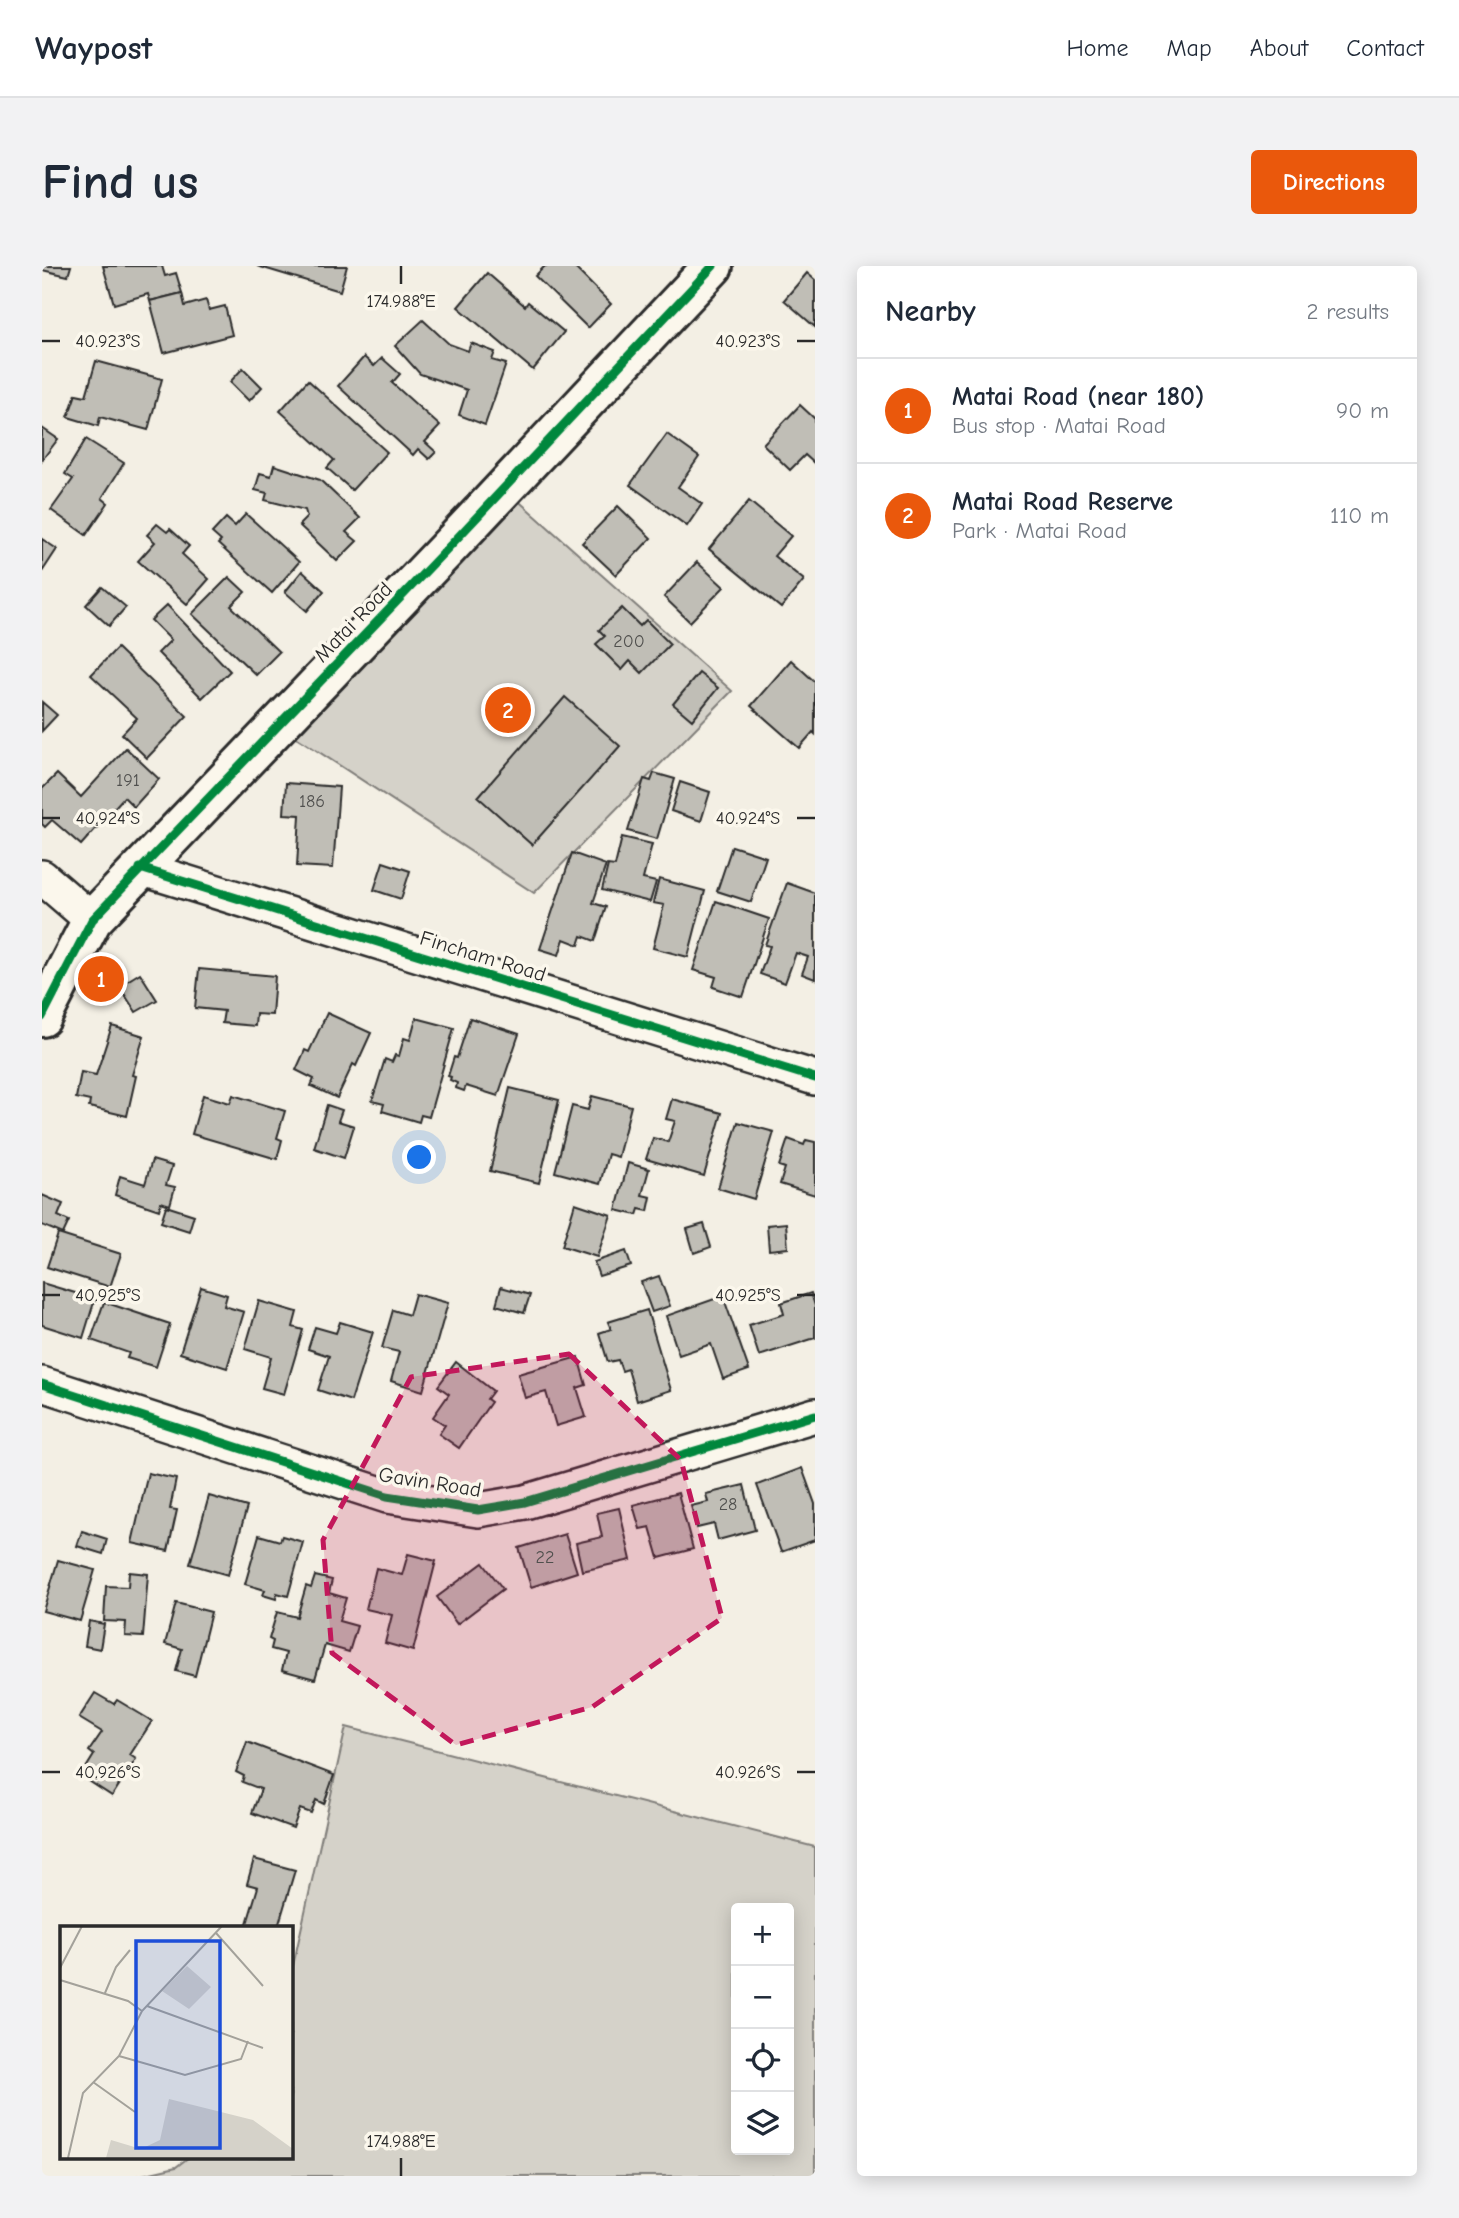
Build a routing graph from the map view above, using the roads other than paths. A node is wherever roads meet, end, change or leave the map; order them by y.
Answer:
1 (713, 266) edge
2 (140, 868) junction
3 (42, 877) edge
4 (92, 920) junction
5 (42, 1017) edge
6 (815, 1078) edge
7 (42, 1384) edge
8 (815, 1415) edge

1 - 2 street, Matai Road
2 - 4 street, Matai Road
2 - 6 street, Fincham Road
3 - 4 street
4 - 5 street, Matai Road
7 - 8 street, Gavin Road

